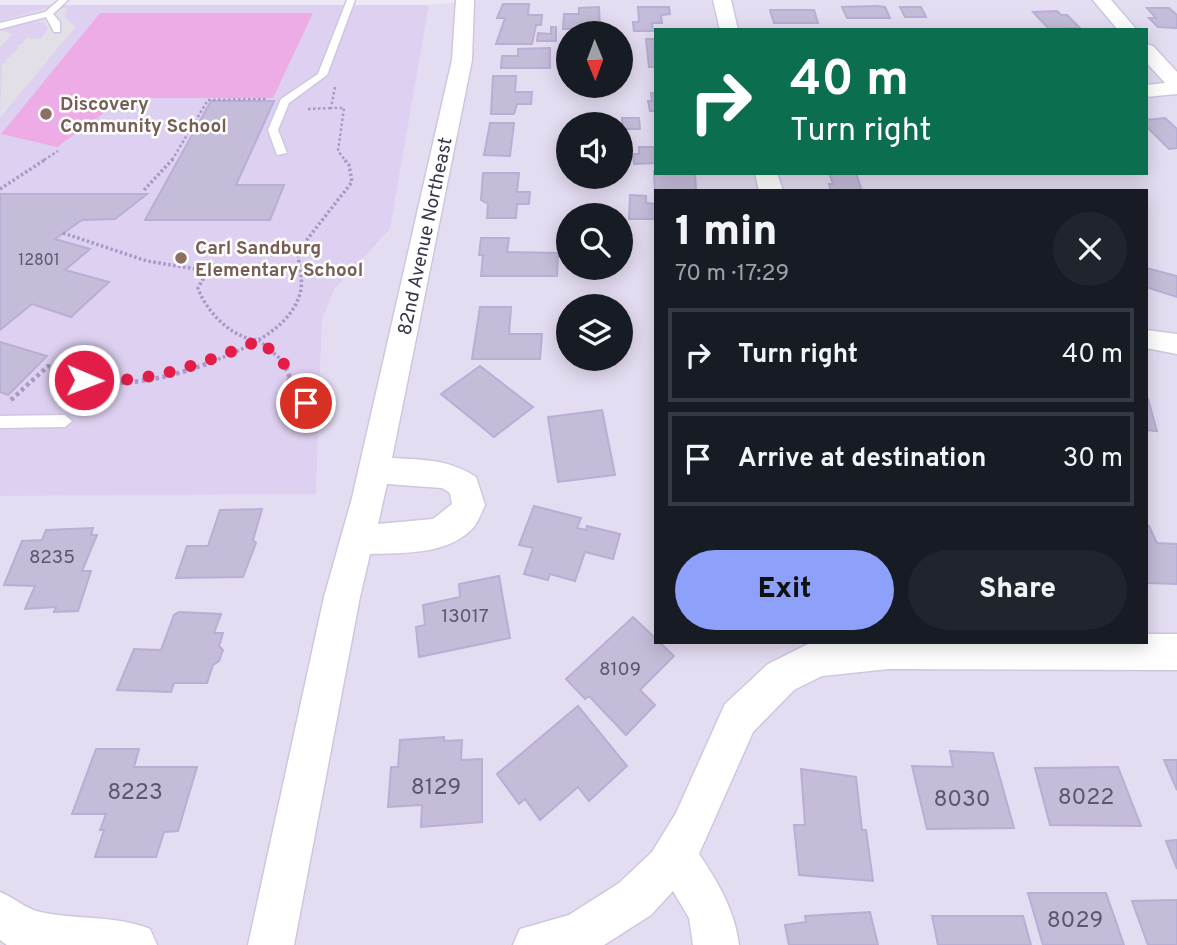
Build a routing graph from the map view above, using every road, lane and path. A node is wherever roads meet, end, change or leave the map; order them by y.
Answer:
1 (64, 0) edge
2 (351, 0) edge
3 (465, 0) edge
4 (722, 0) edge
5 (1102, 0) edge
6 (48, 14) junction
7 (0, 26) edge
8 (729, 28) edge
9 (1126, 28) edge
10 (57, 30) dead end
11 (1148, 52) edge
12 (336, 75) dead end
13 (1177, 86) edge
14 (1148, 91) edge
15 (331, 108) junction
16 (282, 109) junction
17 (58, 151) dead end
18 (281, 153) dead end
19 (0, 189) edge
20 (144, 190) dead end
21 (63, 233) dead end
22 (260, 340) junction
23 (1148, 340) edge
24 (1177, 344) edge
25 (96, 381) junction
26 (10, 401) dead end
27 (327, 406) dead end
28 (65, 421) joint
29 (0, 422) edge
30 (374, 470) junction
31 (357, 540) junction
32 (888, 646) edge
33 (1177, 652) edge
34 (675, 855) junction
35 (0, 914) edge
36 (601, 936) edge
37 (134, 945) edge
38 (271, 945) edge
39 (536, 945) edge
40 (716, 945) edge

1 - 6 lane
2 - 16 lane
3 - 30 street, 82nd Avenue Northeast
4 - 8 street
5 - 9 street
6 - 7 lane
6 - 10 lane
11 - 13 street
12 - 15 path
13 - 14 street
15 - 16 path
15 - 22 path
16 - 18 lane
16 - 20 path
17 - 19 path
21 - 22 path
22 - 25 path
22 - 27 path
23 - 24 street
25 - 26 path
25 - 28 path
28 - 29 lane
30 - 31 street, 82nd Avenue Northeast
30 - 31 street
31 - 38 street, 82nd Avenue Northeast
32 - 33 street
32 - 34 street
34 - 36 street
34 - 40 street
35 - 37 street
36 - 39 street

